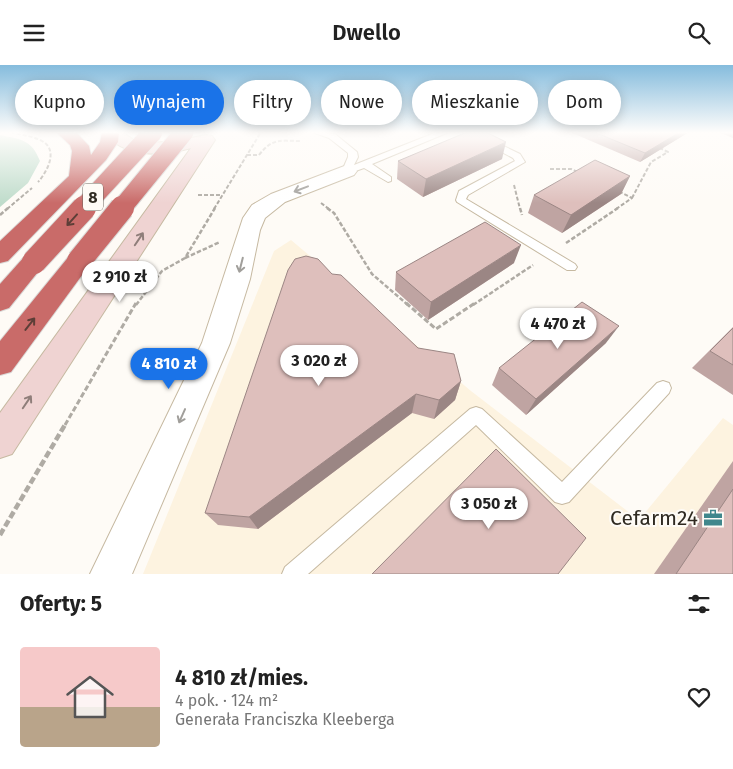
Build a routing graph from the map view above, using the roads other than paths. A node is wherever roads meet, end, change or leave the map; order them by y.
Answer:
1 (82, 156) edge
2 (100, 156) edge
3 (130, 156) edge
4 (183, 156) edge
5 (190, 156) edge
6 (353, 156) edge
7 (386, 156) edge
8 (516, 156) edge
9 (356, 168) junction
10 (78, 177) junction
11 (388, 179) dead end
12 (0, 255) edge
13 (572, 267) dead end
14 (0, 301) edge
15 (0, 363) edge
16 (663, 388) dead end
17 (0, 442) edge
18 (111, 574) edge
19 (292, 574) edge

1 - 10 highway
2 - 10 highway
3 -> 14 highway, 8, bridge
15 -> 4 highway, 8, bridge
17 -> 5 street
6 - 9 lane
7 - 9 lane
8 - 13 lane
9 - 11 lane
9 -> 18 street
10 - 12 highway
16 - 19 lane

